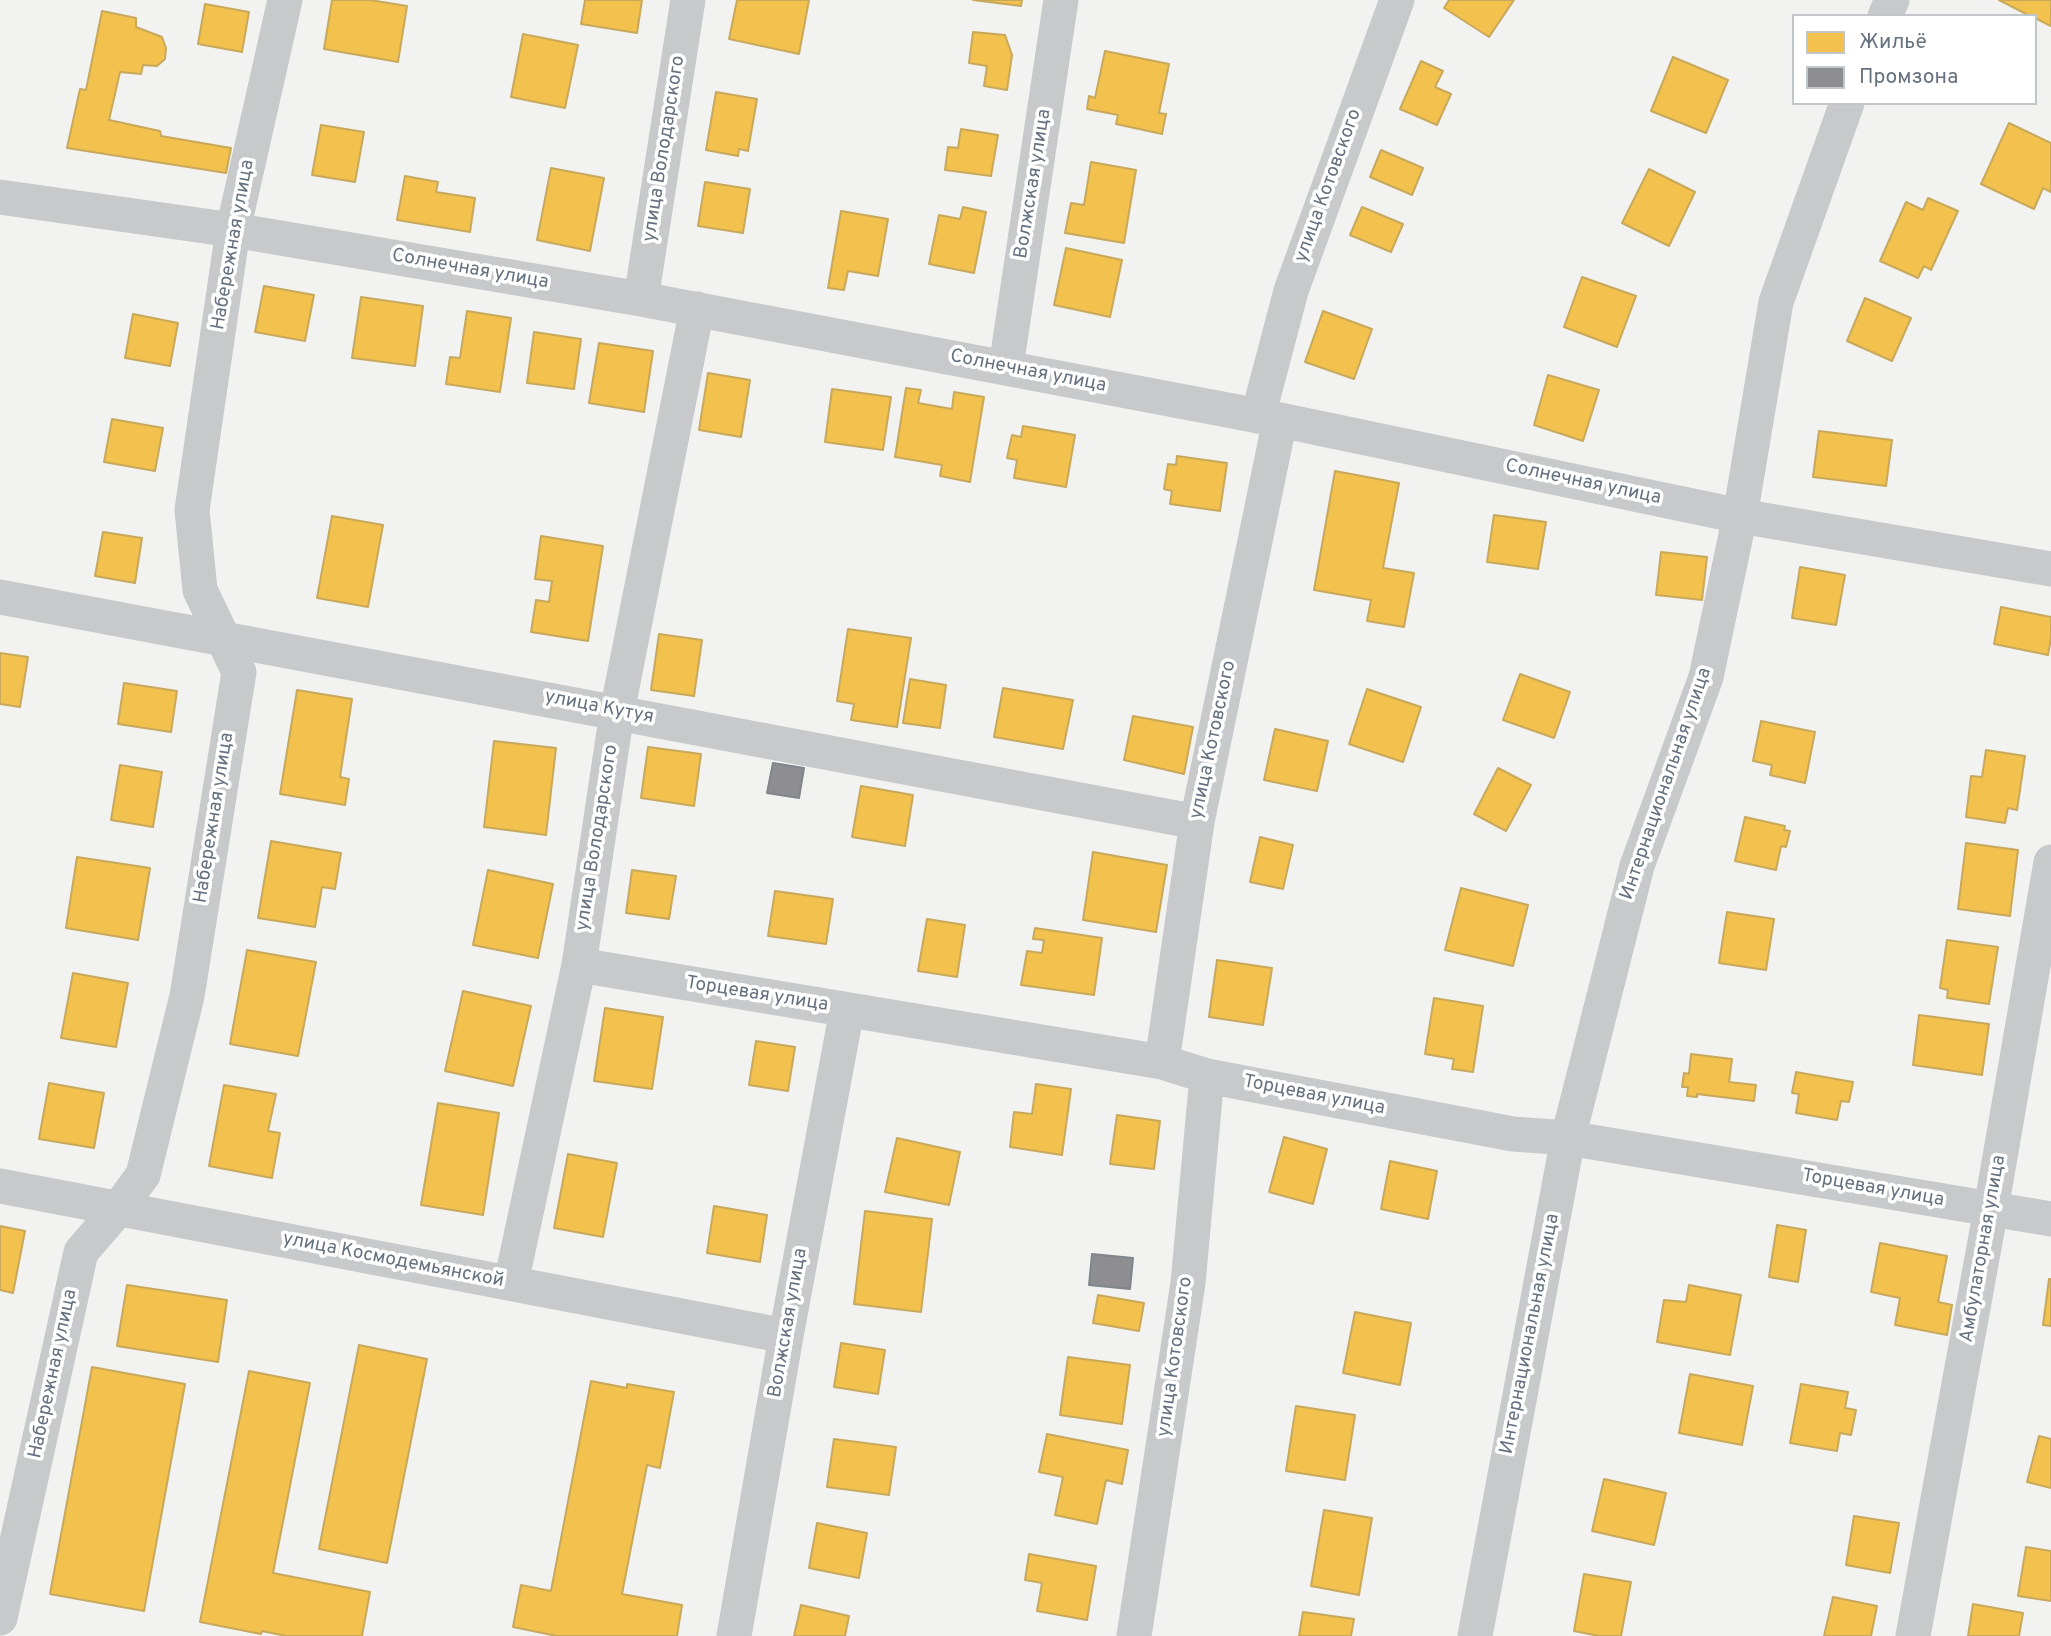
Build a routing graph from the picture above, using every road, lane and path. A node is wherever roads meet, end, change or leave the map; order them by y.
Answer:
1 (285, 0) edge
2 (688, 0) edge
3 (1061, 0) edge
4 (1397, 0) edge
5 (1846, 105) edge
6 (0, 197) edge
7 (233, 230) junction
8 (641, 299) junction
9 (697, 309) junction
10 (1006, 367) junction
11 (1269, 418) junction
12 (1740, 516) junction
13 (2051, 569) edge
14 (0, 597) edge
15 (225, 638) junction
16 (617, 712) junction
17 (1197, 822) junction
18 (2051, 862) edge
19 (579, 965) junction
20 (847, 1010) junction
21 (1162, 1062) junction
22 (1207, 1076) junction
23 (1568, 1138) junction
24 (0, 1186) edge
25 (118, 1209) junction
26 (1991, 1209) junction
27 (2051, 1219) edge
28 (511, 1283) junction
29 (786, 1336) junction
30 (0, 1618) edge
31 (734, 1636) edge
32 (1134, 1636) edge
33 (1475, 1636) edge
34 (1913, 1636) edge

1 - 7 street, Набережная улица
2 - 8 street, улица Володарского
3 - 10 street, Волжская улица
4 - 11 street, улица Котовского
5 - 12 street, Интернациональная улица
6 - 7 street, Солнечная улица
7 - 8 street, Солнечная улица
7 - 15 street, Набережная улица
8 - 9 street, Солнечная улица
9 - 10 street, Солнечная улица
9 - 16 street, улица Володарского
10 - 11 street, Солнечная улица
11 - 12 street, Солнечная улица
11 - 17 street, улица Котовского
12 - 13 street, Солнечная улица
12 - 23 street, Интернациональная улица
14 - 15 street, улица Кутуя
15 - 16 street, улица Кутуя
15 - 25 street, Набережная улица
16 - 17 street, улица Кутуя
16 - 19 street, улица Володарского
17 - 21 street, улица Котовского
18 - 26 street, Амбулаторная улица
19 - 20 street, Торцевая улица
19 - 28 street, улица Володарского
20 - 21 street, Торцевая улица
20 - 29 street, Волжская улица
21 - 22 street, Торцевая улица
22 - 23 street, Торцевая улица
22 - 32 street, улица Котовского
23 - 26 street, Торцевая улица
23 - 33 street, Интернациональная улица
24 - 25 street, улица Космодемьянской
25 - 28 street, улица Космодемьянской
25 - 30 street, Набережная улица
26 - 27 street, Торцевая улица
26 - 34 street, Амбулаторная улица
28 - 29 street, улица Космодемьянской
29 - 31 street, Волжская улица

